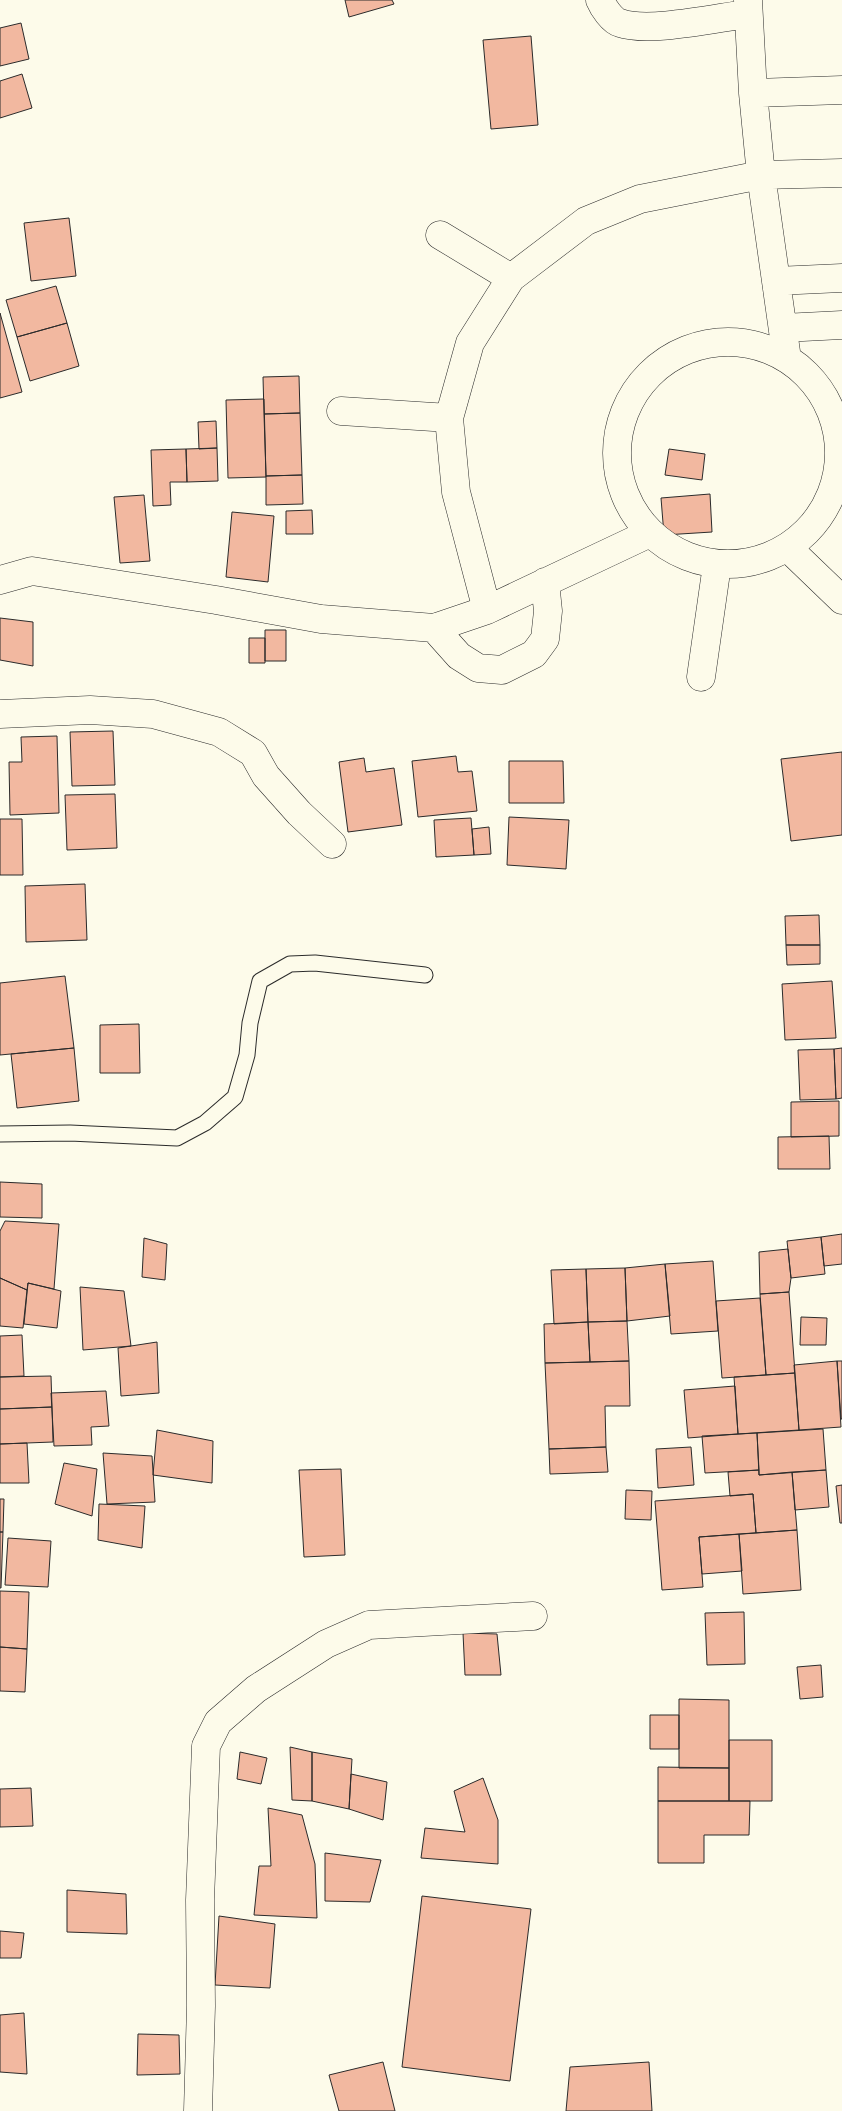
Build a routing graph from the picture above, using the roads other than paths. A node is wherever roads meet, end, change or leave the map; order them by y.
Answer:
1 (600, 0) edge
2 (748, 7) edge
3 (842, 90) edge
4 (753, 93) junction
5 (842, 174) edge
6 (761, 175) junction
7 (440, 235) dead end
8 (511, 278) junction
9 (842, 278) edge
10 (776, 281) junction
11 (842, 325) edge
12 (782, 328) junction
13 (787, 359) junction
14 (341, 411) dead end
15 (449, 418) junction
16 (841, 466) edge
17 (650, 533) junction
18 (788, 548) junction
19 (717, 565) junction
20 (0, 580) edge
21 (545, 582) junction
22 (842, 600) edge
23 (487, 610) junction
24 (434, 628) junction
25 (701, 677) dead end
26 (0, 714) edge
27 (332, 844) dead end
28 (425, 975) dead end
29 (0, 1134) edge
30 (533, 1616) dead end
31 (198, 2111) edge

1 - 2 street
2 - 4 street
3 - 4 street
4 - 6 street
5 - 6 street
6 - 8 street
6 - 10 street
7 - 8 street
8 - 15 street
9 - 10 street
10 - 12 street
11 - 12 street
12 - 13 street
13 - 16 street
13 - 17 street
14 - 15 street
15 - 23 street
16 - 18 street
17 - 19 street
17 - 21 street
18 - 19 street
18 - 22 street
19 - 25 street
20 - 24 street
21 - 23 street
21 - 24 street
23 - 24 street
26 - 27 street
28 - 29 lane
30 - 31 street

